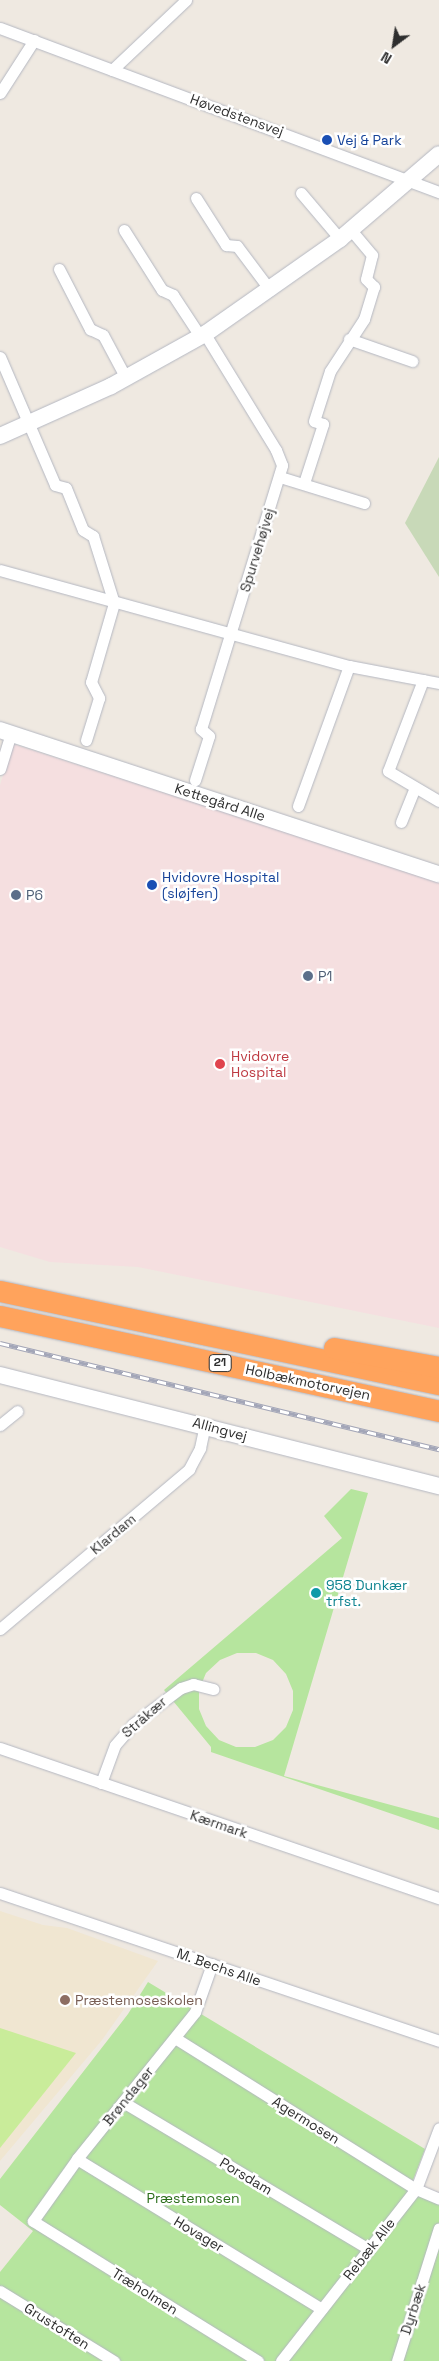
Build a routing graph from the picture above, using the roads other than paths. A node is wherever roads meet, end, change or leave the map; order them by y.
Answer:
1 (186, 0) edge
2 (0, 28) edge
3 (34, 40) junction
4 (112, 70) junction
5 (0, 93) edge
6 (439, 154) edge
7 (409, 181) junction
8 (439, 192) edge
9 (301, 193) dead end
10 (196, 198) dead end
11 (124, 230) dead end
12 (345, 235) junction
13 (59, 269) dead end
14 (270, 290) junction
15 (203, 335) junction
16 (349, 339) junction
17 (0, 357) edge
18 (412, 361) dead end
19 (126, 378) junction
20 (27, 426) junction
21 (0, 436) edge
22 (280, 477) junction
23 (304, 483) junction
24 (364, 503) dead end
25 (0, 571) edge
26 (114, 603) junction
27 (231, 635) junction
28 (349, 666) junction
29 (423, 680) junction
30 (439, 682) edge
31 (6, 732) edge
32 (86, 740) dead end
33 (0, 769) edge
34 (195, 780) dead end
35 (414, 789) junction
36 (439, 801) edge
37 (298, 806) dead end
38 (402, 822) dead end
39 (439, 874) edge
40 (0, 1291) edge
41 (49, 1302) junction
42 (0, 1316) edge
43 (439, 1367) edge
44 (0, 1375) edge
45 (439, 1384) edge
46 (17, 1410) dead end
47 (439, 1411) edge
48 (0, 1425) edge
49 (205, 1425) junction
50 (439, 1486) edge
51 (0, 1629) edge
52 (213, 1689) dead end
53 (0, 1748) edge
54 (101, 1783) junction
55 (0, 1893) edge
56 (439, 1898) edge
57 (212, 1964) junction
58 (175, 2038) junction
59 (439, 2041) edge
60 (123, 2102) junction
61 (439, 2128) edge
62 (77, 2159) junction
63 (416, 2188) junction
64 (439, 2199) edge
65 (33, 2221) joint
66 (439, 2228) edge
67 (369, 2250) junction
68 (0, 2291) edge
69 (322, 2309) junction
70 (114, 2361) edge
71 (258, 2361) edge
72 (281, 2361) edge
73 (397, 2361) edge

1 - 4 street
2 - 3 street, Høvedstensvej
3 - 4 street, Høvedstensvej
3 - 5 street
4 - 7 street, Høvedstensvej
6 - 7 street
7 - 8 street, Høvedstensvej
7 - 12 street
9 - 12 street
10 - 14 street
11 - 15 street
12 - 14 street
12 - 16 street
13 - 19 street
14 - 15 street
15 - 19 street
15 - 22 street, Spurvehøjvej
16 - 18 street
16 - 23 street
17 - 20 street
19 - 20 street
20 - 21 street
20 - 26 street
22 - 23 street
22 - 27 street, Spurvehøjvej
23 - 24 street
25 - 26 street
26 - 27 street
26 - 32 street
27 - 28 street
27 - 34 street, Spurvehøjvej
28 - 29 street
28 - 37 street
29 - 30 street
29 - 35 street
31 - 33 street
31 - 39 street, Kettegård Alle
35 - 36 street
35 - 38 street
40 - 41 highway, Holbækmotorvejen / 21
41 - 43 highway
41 - 45 highway, Holbækmotorvejen / 21
42 - 47 highway, Holbækmotorvejen / 21
44 - 49 street, Allingvej
46 - 48 street
49 - 50 street, Allingvej
49 - 51 street, Klardam
52 - 54 street, Stråkær
53 - 54 street, Kærmark
54 - 56 street, Kærmark
55 - 57 street, M. Bechs Alle
57 - 58 street, Brøndager
57 - 59 street, M. Bechs Alle
58 - 60 street, Brøndager
58 - 63 street, Agermosen
60 - 62 street, Brøndager
60 - 67 street, Porsdam
61 - 63 street, Rebæk Alle
62 - 65 street, Brøndager
62 - 69 street, Hovager
63 - 64 street, Agermosen
63 - 67 street, Rebæk Alle
65 - 71 street, Træholmen
66 - 73 street, Dyrbæk
67 - 69 street, Rebæk Alle
68 - 70 street, Grustoften
69 - 72 street, Rebæk Alle

